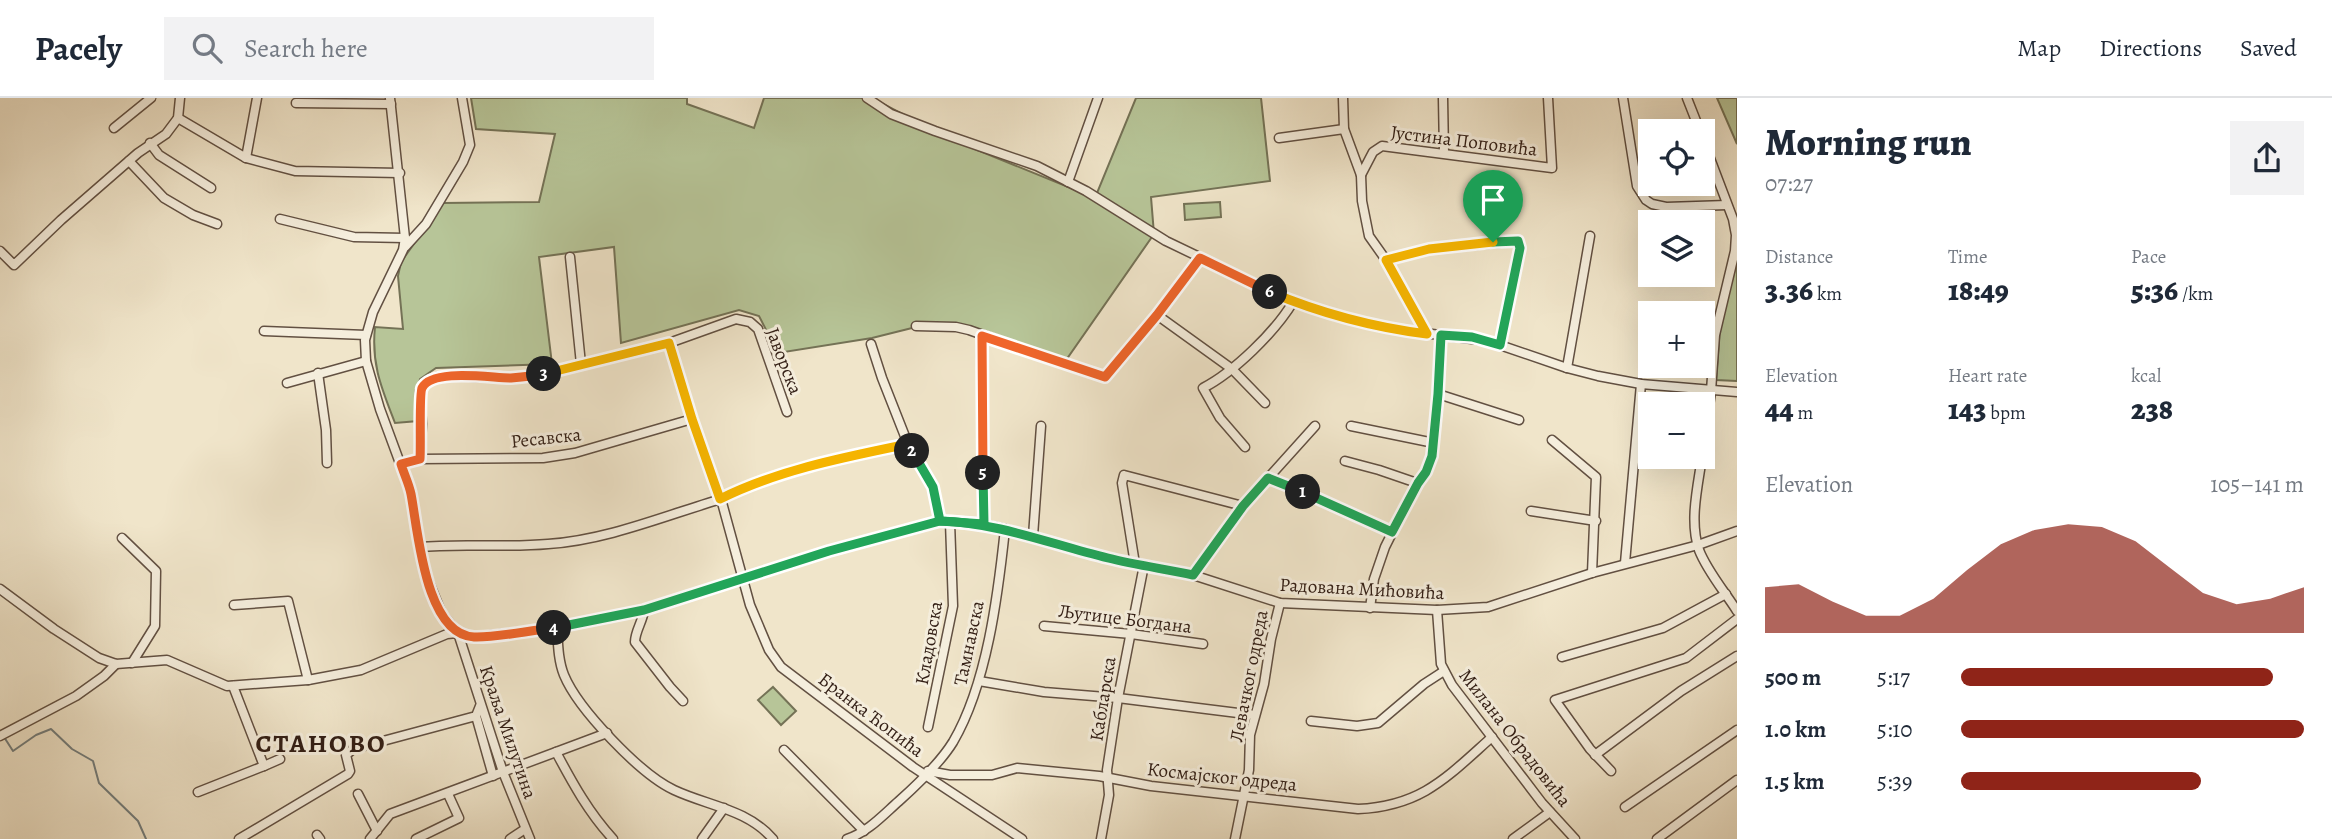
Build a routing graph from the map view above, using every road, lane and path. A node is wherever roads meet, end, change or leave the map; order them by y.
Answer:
1 (151, 98) edge
2 (180, 98) edge
3 (257, 98) edge
4 (462, 98) edge
5 (867, 98) edge
6 (1098, 98) edge
7 (1343, 98) edge
8 (1443, 98) edge
9 (1548, 98) edge
10 (1623, 98) edge
11 (1687, 98) edge
12 (390, 101) edge
13 (879, 102) edge
14 (296, 103) dead end
15 (178, 118) junction
16 (1695, 119) edge
17 (114, 128) dead end
18 (1345, 129) junction
19 (1279, 138) dead end
20 (150, 143) junction
21 (1444, 153) junction
22 (246, 158) junction
23 (129, 161) junction
24 (1715, 172) edge
25 (400, 173) junction
26 (1361, 175) junction
27 (1068, 182) junction
28 (211, 188) dead end
29 (1727, 205) junction
30 (280, 219) dead end
31 (217, 224) dead end
32 (1590, 236) dead end
33 (405, 238) junction
34 (403, 250) junction
35 (0, 251) edge
36 (570, 257) dead end
37 (1200, 258) junction
38 (1386, 260) junction
39 (1293, 302) junction
40 (1157, 315) junction
41 (916, 327) dead end
42 (264, 331) dead end
43 (1427, 334) junction
44 (366, 335) junction
45 (1441, 335) junction
46 (982, 336) junction
47 (669, 343) junction
48 (871, 344) dead end
49 (1500, 345) junction
50 (366, 361) junction
51 (581, 364) junction
52 (1567, 368) junction
53 (1232, 369) junction
54 (318, 373) junction
55 (286, 383) dead end
56 (1641, 384) junction
57 (1711, 391) junction
58 (1737, 392) edge
59 (1438, 394) junction
60 (1265, 403) dead end
61 (787, 412) dead end
62 (692, 419) junction
63 (1519, 420) dead end
64 (1041, 426) dead end
65 (1315, 426) dead end
66 (1351, 426) dead end
67 (1552, 440) dead end
68 (1434, 443) junction
69 (908, 444) junction
70 (1245, 447) dead end
71 (420, 459) junction
72 (1345, 461) dead end
73 (327, 463) dead end
74 (401, 464) junction
75 (1700, 469) edge
76 (1268, 478) junction
77 (1418, 483) junction
78 (720, 499) junction
79 (1243, 506) junction
80 (1531, 511) dead end
81 (1596, 520) junction
82 (940, 521) junction
83 (950, 522) junction
84 (984, 524) junction
85 (1005, 528) junction
86 (1737, 531) edge
87 (1392, 532) junction
88 (1033, 536) junction
89 (122, 538) dead end
90 (1698, 545) junction
91 (419, 547) junction
92 (1625, 563) junction
93 (1139, 564) junction
94 (1592, 573) junction
95 (1193, 575) junction
96 (743, 580) junction
97 (0, 589) edge
98 (1726, 594) junction
99 (1280, 603) junction
100 (234, 605) dead end
101 (1370, 608) junction
102 (644, 610) junction
103 (1437, 610) junction
104 (1737, 611) edge
105 (1737, 619) edge
106 (1044, 626) dead end
107 (557, 627) junction
108 (458, 633) junction
109 (1131, 634) junction
110 (1203, 644) dead end
111 (1737, 656) edge
112 (1562, 657) dead end
113 (132, 663) junction
114 (116, 664) junction
115 (1444, 671) junction
116 (308, 680) junction
117 (979, 681) junction
118 (233, 686) junction
119 (1118, 698) junction
120 (683, 701) dead end
121 (480, 706) junction
122 (1254, 715) junction
123 (476, 716) junction
124 (1311, 721) dead end
125 (928, 727) dead end
126 (1737, 730) edge
127 (607, 733) junction
128 (0, 736) edge
129 (1492, 737) junction
130 (784, 750) dead end
131 (556, 752) junction
132 (1595, 755) junction
133 (280, 759) dead end
134 (264, 766) junction
135 (1611, 771) dead end
136 (503, 772) junction
137 (927, 774) junction
138 (493, 776) junction
139 (1108, 778) junction
140 (1737, 780) edge
141 (198, 792) dead end
142 (358, 794) dead end
143 (448, 794) junction
144 (1244, 795) junction
145 (1625, 807) dead end
146 (724, 808) junction
147 (1550, 812) junction
148 (525, 829) junction
149 (377, 831) junction
150 (864, 831) junction
151 (239, 839) edge
152 (370, 839) edge
153 (416, 839) edge
154 (510, 839) edge
155 (530, 839) edge
156 (613, 839) edge
157 (702, 839) edge
158 (773, 839) edge
159 (847, 839) edge
160 (1022, 839) edge
161 (1101, 839) edge
162 (1235, 839) edge
163 (1513, 839) edge
164 (1575, 839) edge
165 (1657, 839) edge

1 - 17 street
2 - 15 street
3 - 22 street
4 - 34 street
5 - 13 street
6 - 27 street
7 - 18 street
8 - 21 street
9 - 21 street, Јустина Поповића
10 - 29 street
11 - 16 street
12 - 14 street
12 - 25 street
13 - 27 street
15 - 20 street
15 - 22 street
18 - 19 street
18 - 26 street
20 - 23 street
20 - 28 street
21 - 26 street, Јустина Поповића
22 - 25 street
23 - 31 street
23 - 35 street
24 - 29 street
25 - 33 street
26 - 38 street
27 - 37 street
29 - 57 street
30 - 33 street
32 - 52 street
33 - 34 street
34 - 44 street
36 - 51 street
37 - 39 street
37 - 40 street
38 - 43 street
38 - 49 street
39 - 43 street
39 - 53 street
40 - 46 street
40 - 53 street
41 - 46 street
42 - 44 street
43 - 45 street
44 - 50 street, Краља Милутина
45 - 49 street
45 - 59 street
46 - 84 street
47 - 51 street
47 - 61 street, Јаворска
47 - 62 street, Бранка Ћопића
48 - 69 street
49 - 52 street
50 - 54 street
50 - 74 street, Краља Милутина
51 - 71 street
52 - 56 street
53 - 60 street
53 - 70 street
54 - 55 street
54 - 73 street
56 - 57 street
56 - 92 street
57 - 58 street
59 - 63 street
59 - 68 street
62 - 71 street, Ресавска
62 - 78 street, Бранка Ћопића
64 - 88 street
65 - 76 street
66 - 68 street
67 - 81 street
68 - 77 street
69 - 78 street
69 - 82 street
71 - 74 street, Ресавска
72 - 77 street
74 - 91 street, Краља Милутина
75 - 90 street
76 - 79 street
76 - 87 street
77 - 87 street
78 - 91 street
78 - 96 street, Бранка Ћопића
79 - 93 street, Кабларска
79 - 95 street
80 - 81 street
81 - 94 street
82 - 83 street, Радована Мићовића
82 - 96 street, Радована Мићовића
83 - 84 street, Радована Мићовића
83 - 125 street, Кладовска
84 - 85 street, Радована Мићовића
85 - 88 street, Радована Мићовића
85 - 117 street, Тамнавска
86 - 90 street, Радована Мићовића
87 - 101 street
88 - 93 street, Радована Мићовића
89 - 113 street
90 - 92 street, Радована Мићовића
90 - 98 street
91 - 108 street, Краља Милутина
92 - 94 street, Радована Мићовића
93 - 95 street, Радована Мићовића
93 - 109 street, Кабларска
94 - 103 street, Радована Мићовића
95 - 99 street, Радована Мићовића
96 - 102 street, Радована Мићовића
96 - 137 street, Бранка Ћопића
97 - 114 street, Радована Мићовића
98 - 104 street
98 - 112 street
99 - 101 street, Радована Мићовића
99 - 122 street, Левачког одреда
100 - 116 street
101 - 103 street, Радована Мићовића
102 - 107 street, Радована Мићовића
102 - 120 street
103 - 115 street, Милана Обрадовића
105 - 132 street
106 - 109 street, Љутице Богдана
107 - 108 street, Радована Мићовића
107 - 127 street
108 - 116 street, Радована Мићовића
108 - 121 street, Краља Милутина
109 - 110 street, Љутице Богдана
109 - 119 street, Кабларска
111 - 132 street
113 - 114 street, Радована Мићовића
113 - 118 street, Радована Мићовића
114 - 128 street
115 - 124 street
115 - 129 street, Милана Обрадовића
116 - 118 street, Радована Мићовића
117 - 119 street
117 - 137 street, Тамнавска
118 - 134 street
119 - 122 street
119 - 139 street, Кабларска
121 - 123 street
121 - 136 street, Краља Милутина
122 - 144 street, Левачког одреда
123 - 138 street
123 - 151 street
126 - 145 street
127 - 131 street
127 - 146 street
129 - 144 street, Космајског одреда
129 - 147 street, Милана Обрадовића
130 - 150 street
131 - 136 street
131 - 156 street
132 - 135 street
133 - 134 street
134 - 141 street
136 - 138 street
136 - 148 street, Краља Милутина
137 - 139 street, Космајског одреда
137 - 150 street, Тамнавска
137 - 160 street, Бранка Ћопића
138 - 143 street
139 - 144 street, Космајског одреда
139 - 161 street, Кабларска
140 - 165 street
142 - 149 street
143 - 149 street
143 - 153 street
144 - 162 street, Левачког одреда
146 - 157 street
146 - 158 street
147 - 163 street
147 - 164 street, Милана Обрадовића
148 - 154 street
148 - 155 street, Краља Милутина
149 - 152 street
150 - 159 street, Тамнавска

